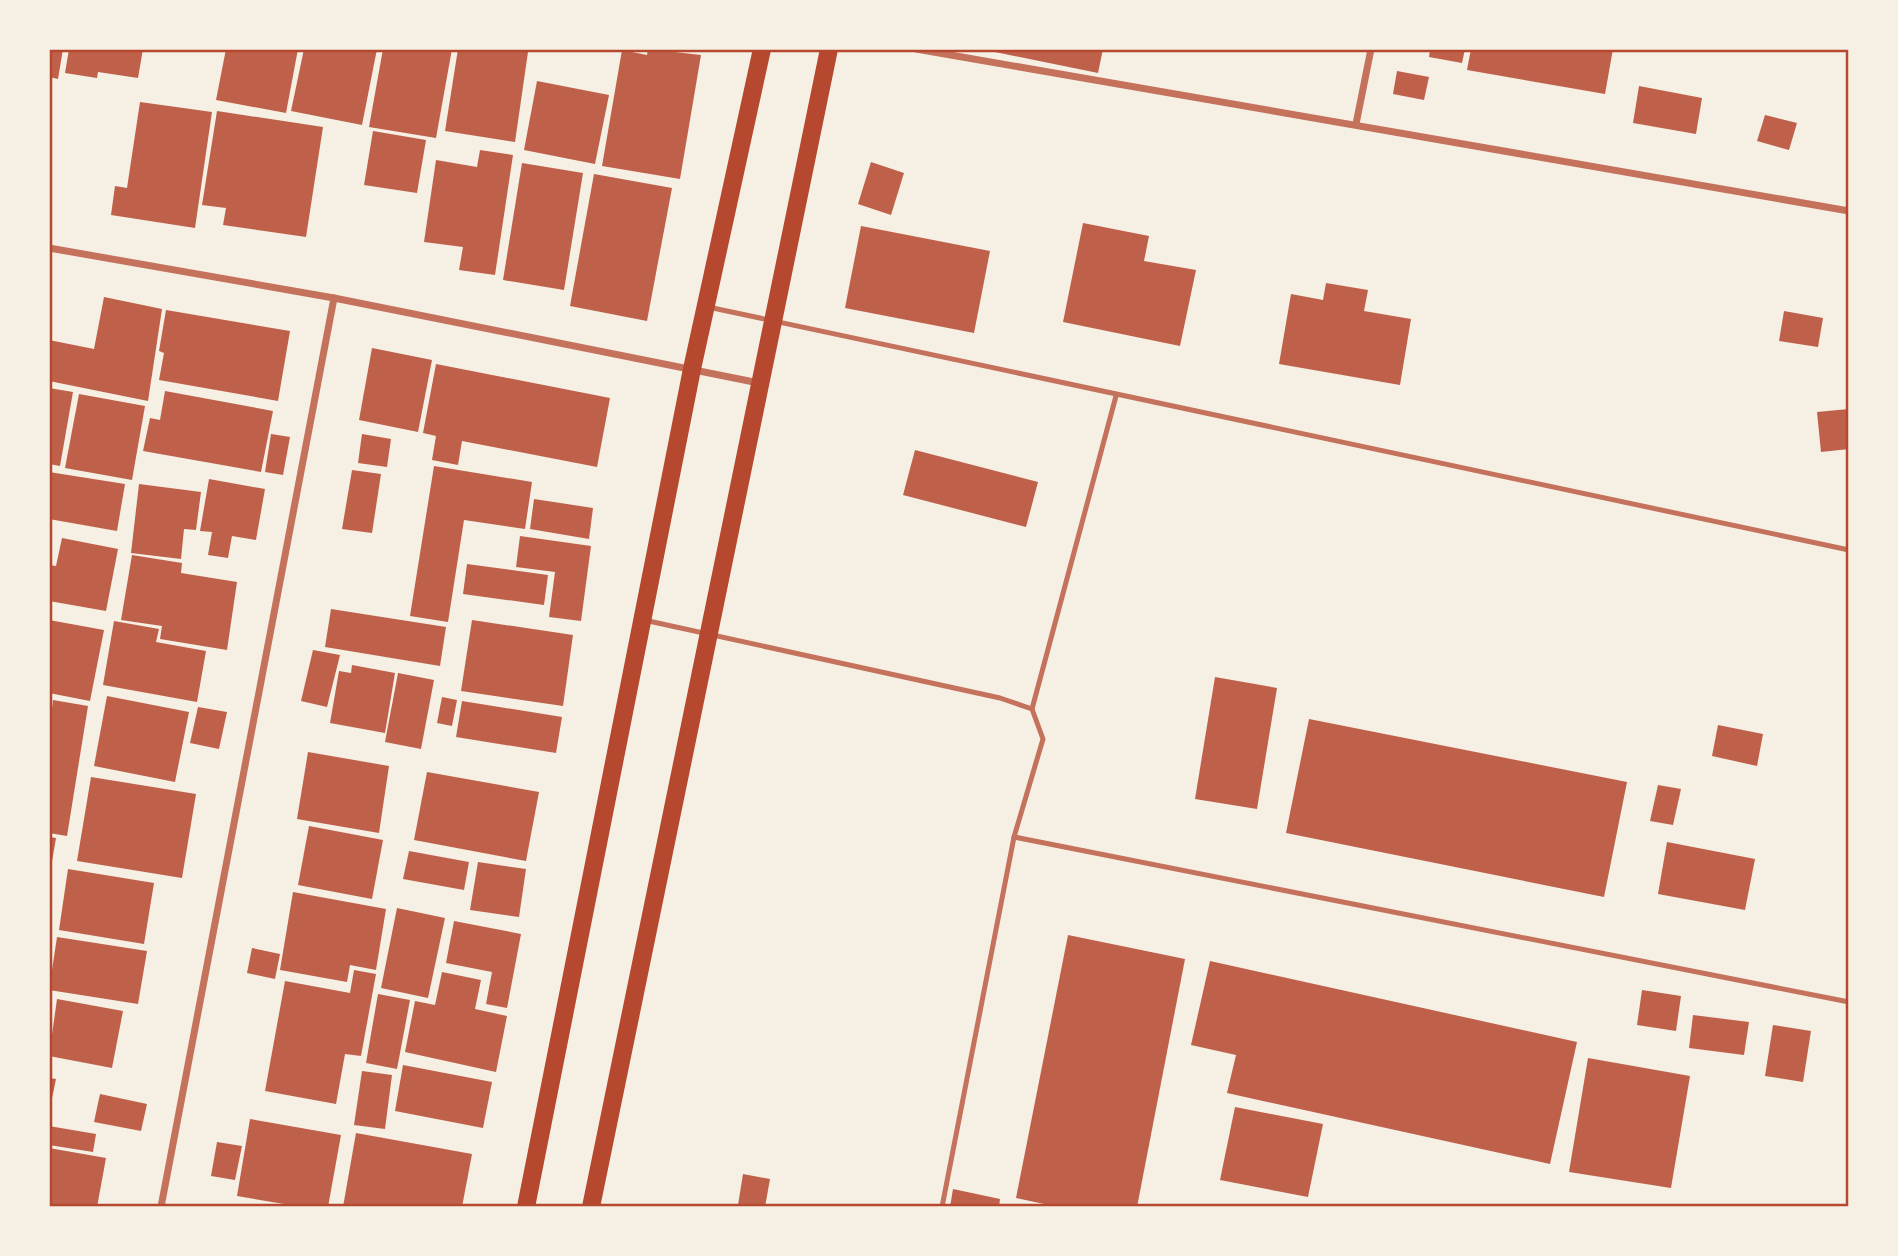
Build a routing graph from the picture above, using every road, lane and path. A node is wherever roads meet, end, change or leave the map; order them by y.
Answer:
1 (762, 49) edge
2 (829, 49) edge
3 (916, 49) edge
4 (1371, 49) edge
5 (1356, 124) junction
6 (1849, 211) edge
7 (49, 248) edge
8 (334, 298) junction
9 (708, 307) junction
10 (773, 323) junction
11 (692, 369) junction
12 (759, 383) junction
13 (1116, 396) junction
14 (1849, 550) edge
15 (642, 620) junction
16 (707, 632) junction
17 (1032, 709) junction
18 (1014, 837) junction
19 (1849, 1002) edge
20 (161, 1207) edge
21 (526, 1207) edge
22 (591, 1207) edge
23 (942, 1207) edge

1 - 9 main road
2 - 10 main road
3 - 5 street
4 - 5 street
5 - 6 street
7 - 8 street
8 - 11 street
8 - 20 street
9 - 10 lane
9 - 11 main road
10 - 12 main road
10 - 13 lane
11 - 12 street
11 - 15 main road
12 - 16 main road
13 - 14 lane
13 - 17 lane
15 - 16 lane
15 - 21 main road
16 - 17 lane
16 - 22 main road
17 - 18 lane
18 - 19 lane
18 - 23 lane

